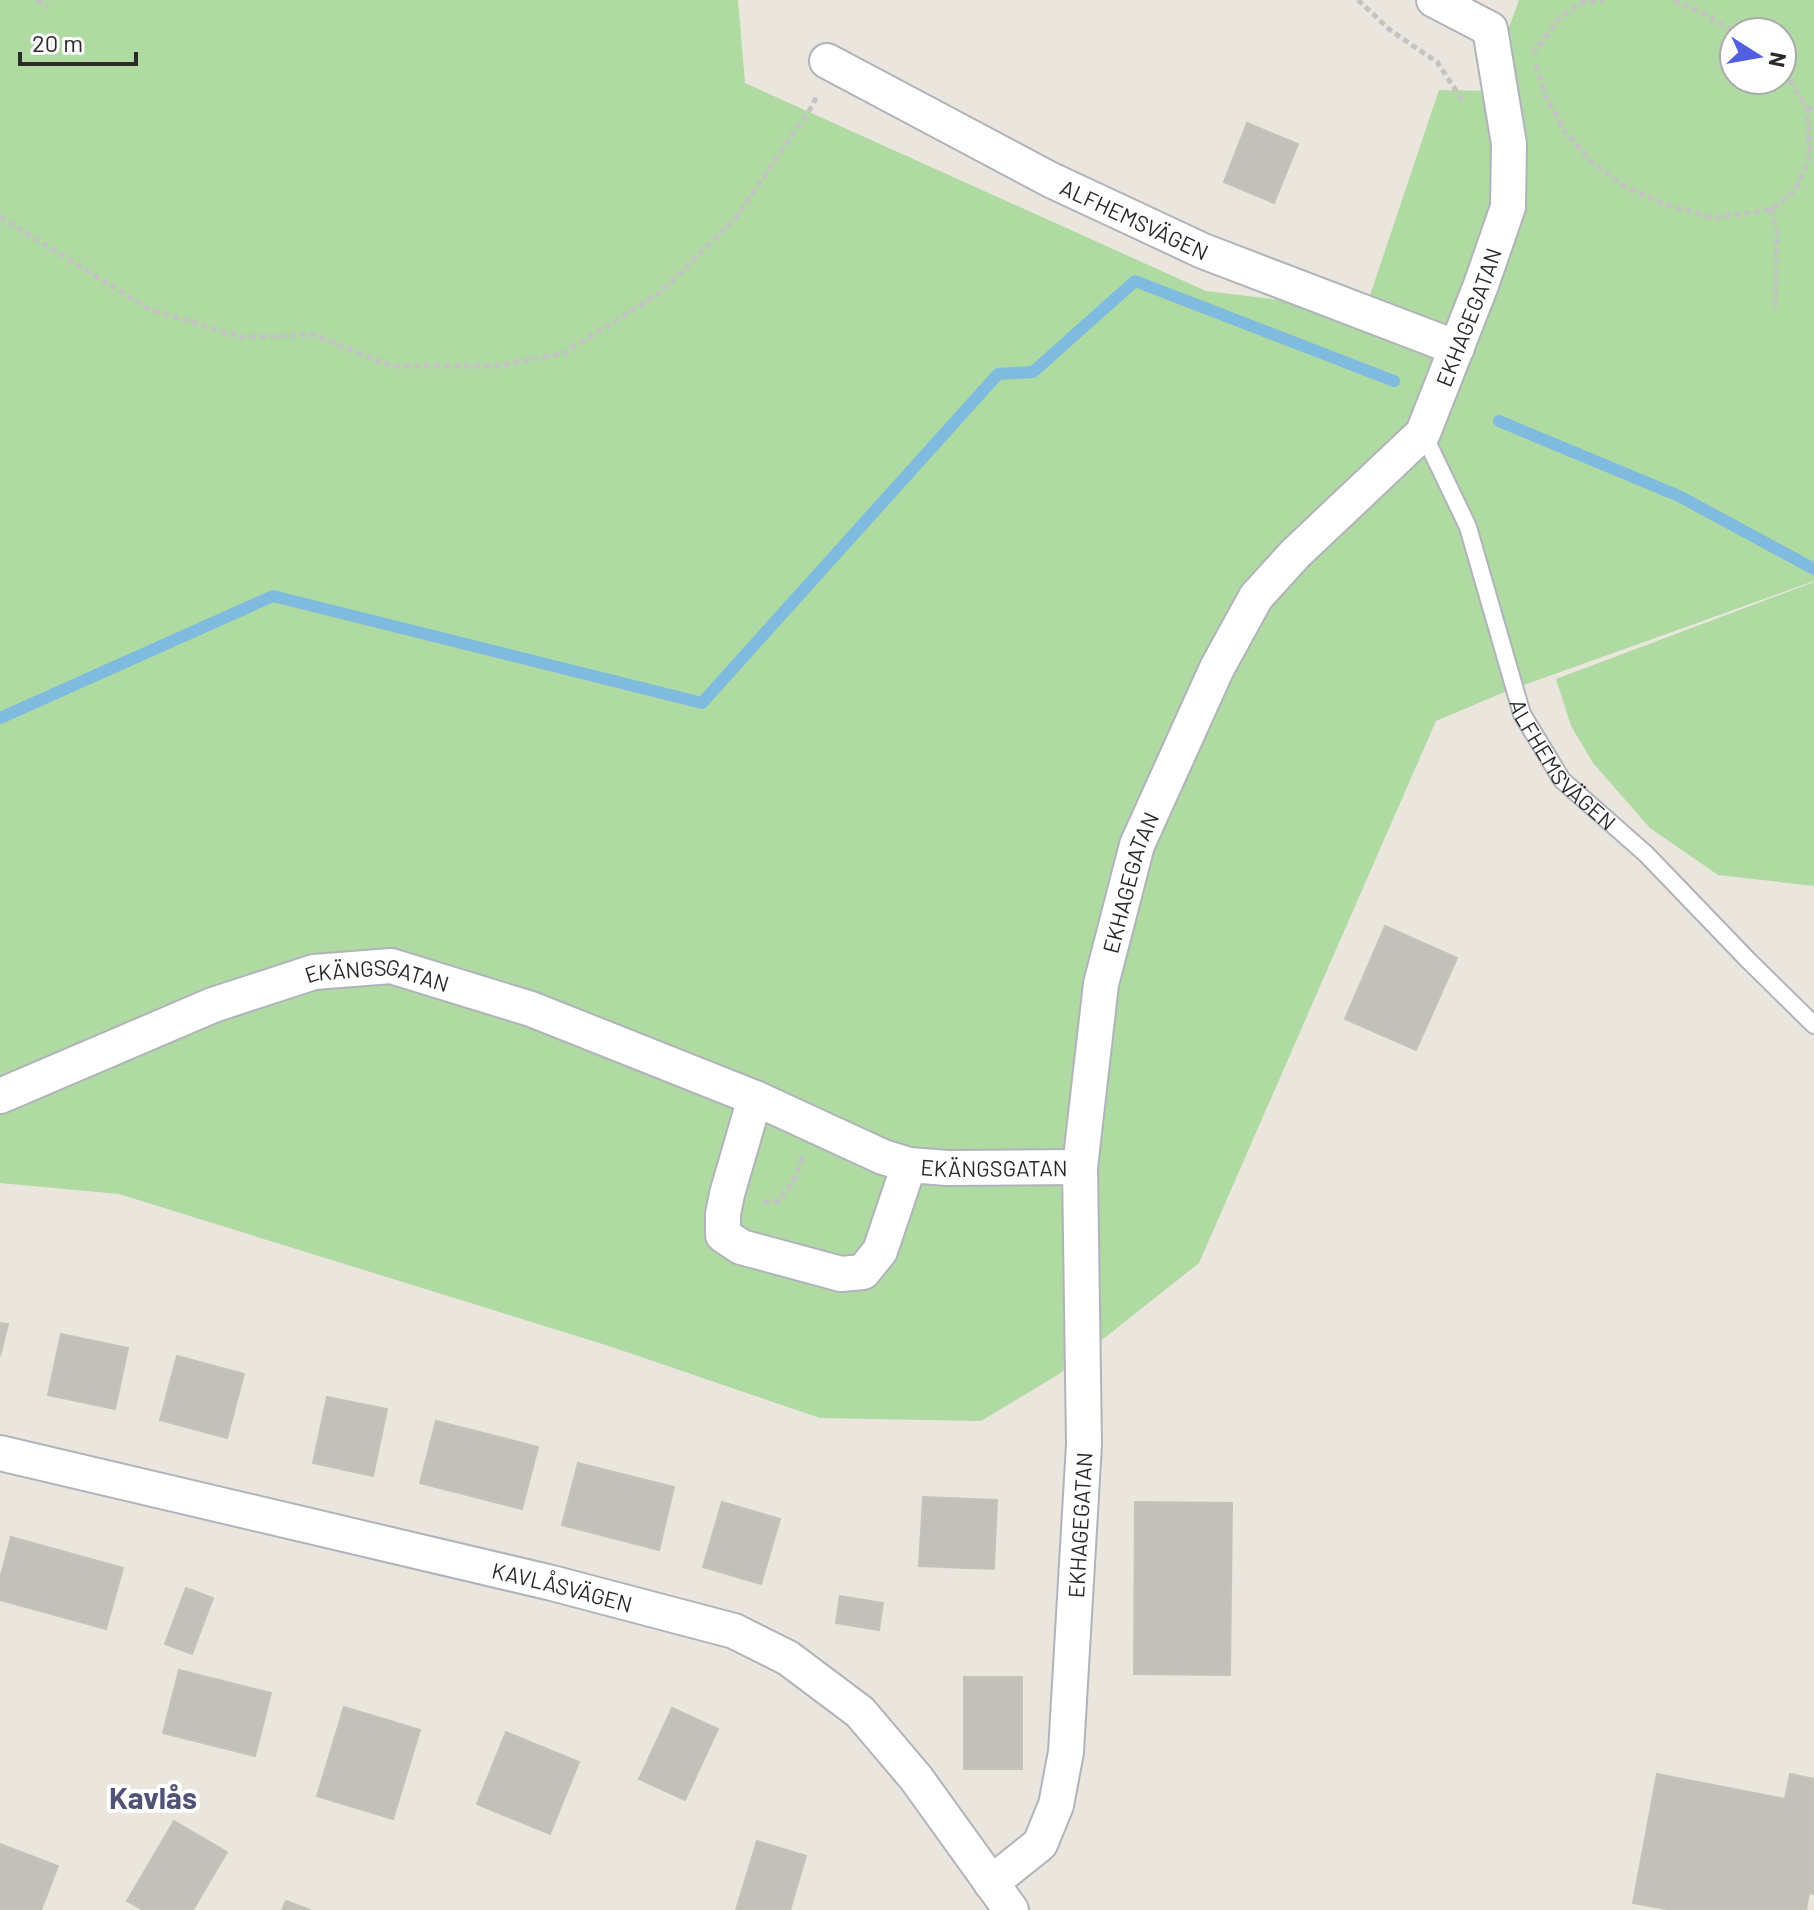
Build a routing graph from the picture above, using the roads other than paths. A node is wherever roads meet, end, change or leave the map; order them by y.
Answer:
1 (1434, 0) edge
2 (1495, 14) edge
3 (827, 61) road end
4 (1457, 348) junction
5 (1423, 433) junction
6 (1814, 1025) edge
7 (0, 1096) edge
8 (755, 1098) junction
9 (909, 1165) junction
10 (1080, 1167) junction
11 (0, 1453) edge
12 (1001, 1896) edge

1 - 2 street, EKHAGEGATAN
2 - 4 street, EKHAGEGATAN
3 - 4 street, ALFHEMSVÄGEN
4 - 5 street, EKHAGEGATAN
5 - 6 lane, ALFHEMSVÄGEN
5 - 10 street, EKHAGEGATAN
7 - 8 street, EKÄNGSGATAN
8 - 9 street, EKÄNGSGATAN
8 - 9 street, EKÄNGSGATAN
9 - 10 street, EKÄNGSGATAN
10 - 12 street, EKHAGEGATAN
11 - 12 street, KAVLÅSVÄGEN

